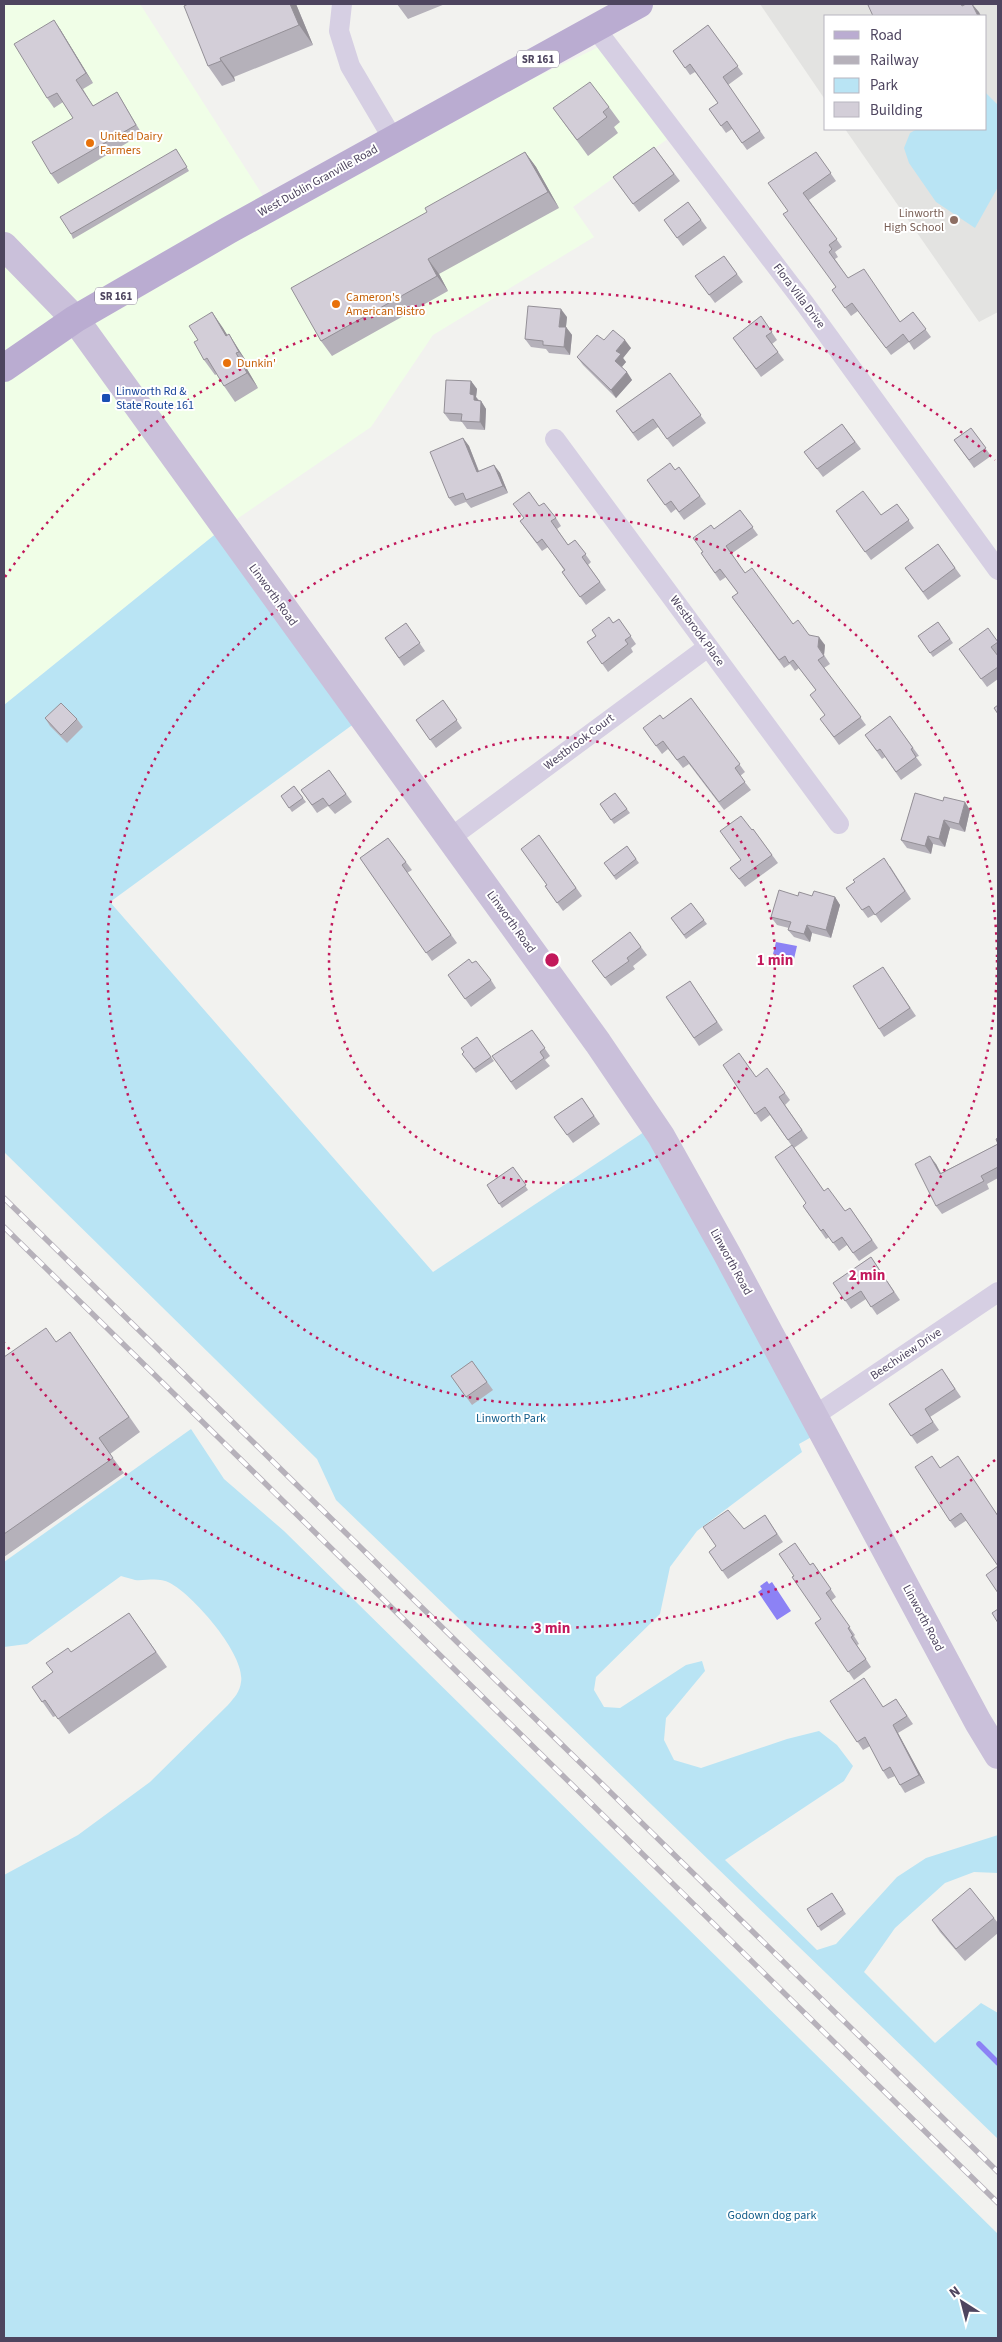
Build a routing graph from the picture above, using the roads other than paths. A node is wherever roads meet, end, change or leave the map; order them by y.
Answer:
1 (342, 4) edge
2 (639, 4) edge
3 (595, 28) junction
4 (393, 139) junction
5 (4, 246) edge
6 (75, 319) junction
7 (4, 368) edge
8 (555, 439) dead end
9 (998, 570) edge
10 (708, 647) junction
11 (839, 824) dead end
12 (450, 838) junction
13 (998, 1292) edge
14 (814, 1416) junction
15 (998, 1755) edge

1 - 4 street
2 - 3 main road, West Dublin Granville Road / SR 161
3 - 4 main road, West Dublin Granville Road / SR 161
3 - 9 street, Flora Villa Drive
4 - 6 main road, West Dublin Granville Road / SR 161
5 - 6 main road, Linworth Road
6 - 7 main road, West Dublin Granville Road / SR 161
6 - 12 main road, Linworth Road
8 - 10 street, Westbrook Place
10 - 11 street, Westbrook Place
10 - 12 street, Westbrook Court
12 - 14 main road, Linworth Road
13 - 14 street, Beechview Drive
14 - 15 main road, Linworth Road

